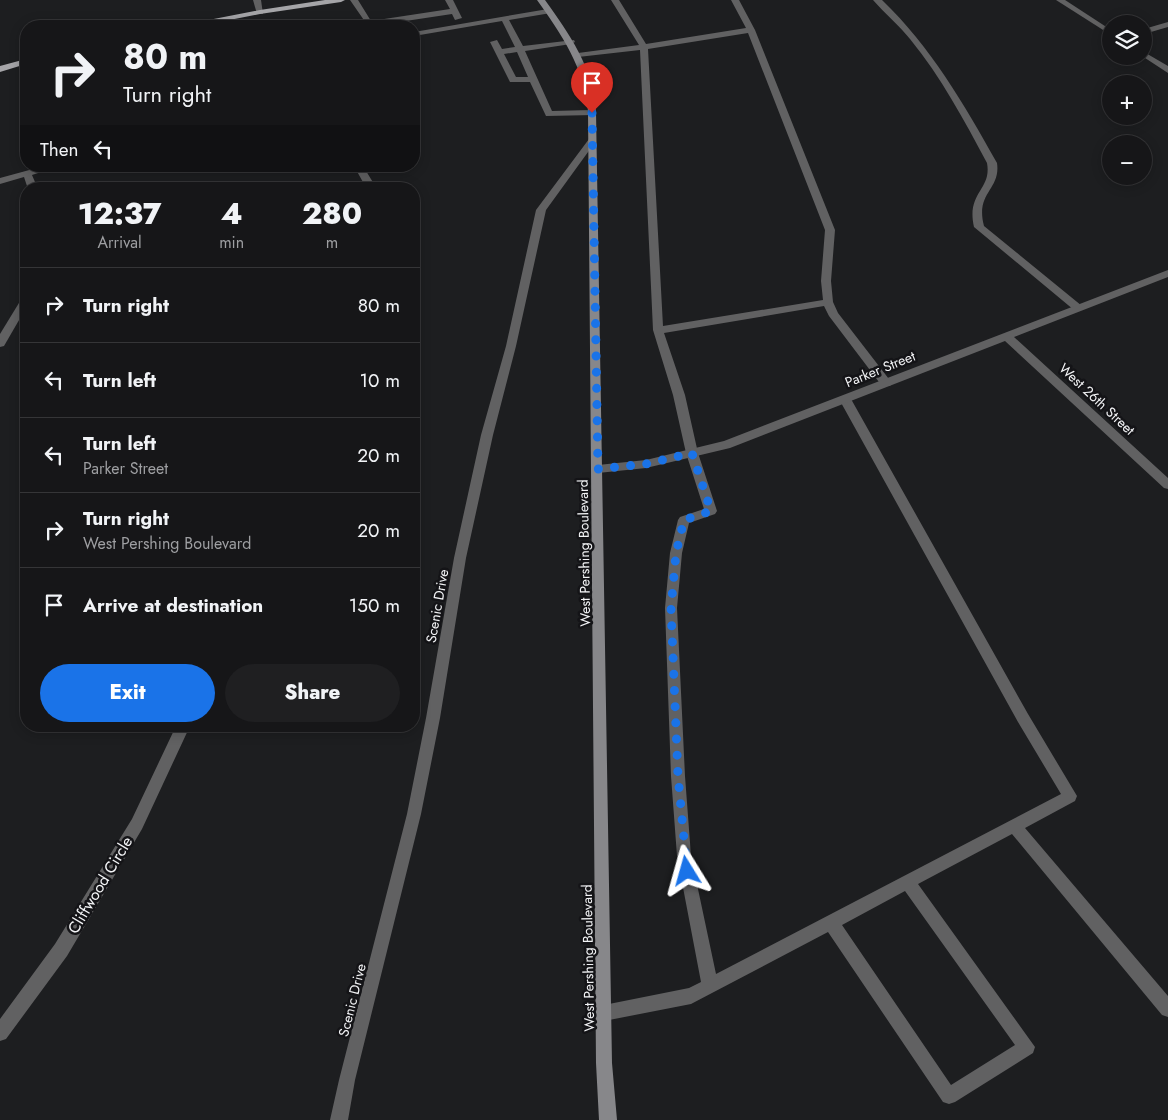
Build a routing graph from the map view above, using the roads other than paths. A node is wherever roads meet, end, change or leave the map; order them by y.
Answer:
1 (256, 0) edge
2 (341, 0) edge
3 (354, 0) edge
4 (449, 0) edge
5 (541, 0) edge
6 (615, 0) edge
7 (735, 0) edge
8 (877, 0) edge
9 (1060, 0) edge
10 (454, 11) junction
11 (548, 11) junction
12 (260, 12) junction
13 (504, 18) junction
14 (219, 20) edge
15 (369, 20) edge
16 (402, 20) edge
17 (1168, 24) edge
18 (463, 26) junction
19 (1102, 27) edge
20 (1152, 29) edge
21 (751, 30) junction
22 (420, 33) edge
23 (494, 42) dead end
24 (571, 42) junction
25 (644, 47) junction
26 (520, 49) junction
27 (499, 52) junction
28 (578, 55) junction
29 (1152, 59) edge
30 (20, 64) edge
31 (0, 69) edge
32 (1168, 70) edge
33 (534, 79) junction
34 (592, 113) junction
35 (592, 141) junction
36 (34, 172) edge
37 (27, 174) junction
38 (0, 181) edge
39 (30, 182) edge
40 (1168, 273) edge
41 (828, 302) junction
42 (1078, 308) junction
43 (20, 310) edge
44 (658, 330) junction
45 (1006, 336) junction
46 (0, 343) edge
47 (886, 383) junction
48 (845, 400) junction
49 (692, 453) junction
50 (598, 469) junction
51 (1168, 485) edge
52 (179, 732) edge
53 (1014, 826) junction
54 (907, 882) junction
55 (831, 922) junction
56 (710, 986) junction
57 (1168, 1009) edge
58 (604, 1013) junction
59 (0, 1033) edge
60 (339, 1120) edge
61 (608, 1120) edge

1 - 12 street
2 - 12 main road
3 - 15 street
4 - 10 street
5 - 11 street, West Pershing Boulevard
6 - 25 street
7 - 21 street
8 - 42 street
9 - 19 street
10 - 16 street
10 - 18 street
11 - 13 street
11 - 24 street, West Pershing Boulevard
12 - 14 main road
13 - 18 street
13 - 26 street
17 - 20 street
18 - 22 street
21 - 25 street
21 - 41 street
23 - 27 street
24 - 26 street
24 - 28 street, West Pershing Boulevard
25 - 28 street
25 - 44 street
26 - 27 street
26 - 33 street
27 - 33 street
28 - 34 street, West Pershing Boulevard
29 - 32 street
30 - 31 main road
33 - 34 street
34 - 35 street, West Pershing Boulevard
35 - 50 street, West Pershing Boulevard
35 - 60 street, Scenic Drive
36 - 37 street
37 - 38 street
37 - 39 street
40 - 42 street, Parker Street
41 - 44 street
41 - 47 street
42 - 45 street, Parker Street
43 - 46 street
44 - 49 street
45 - 47 street, Parker Street
45 - 51 street, West 26th Street
47 - 48 street, Parker Street
48 - 49 street, Parker Street
48 - 53 street
49 - 50 street, Parker Street
49 - 56 street
50 - 58 street, West Pershing Boulevard
52 - 59 street, Cliffwood Circle
53 - 54 street
53 - 57 street
54 - 55 street
54 - 55 street
55 - 56 street
56 - 58 street
58 - 61 street, West Pershing Boulevard

